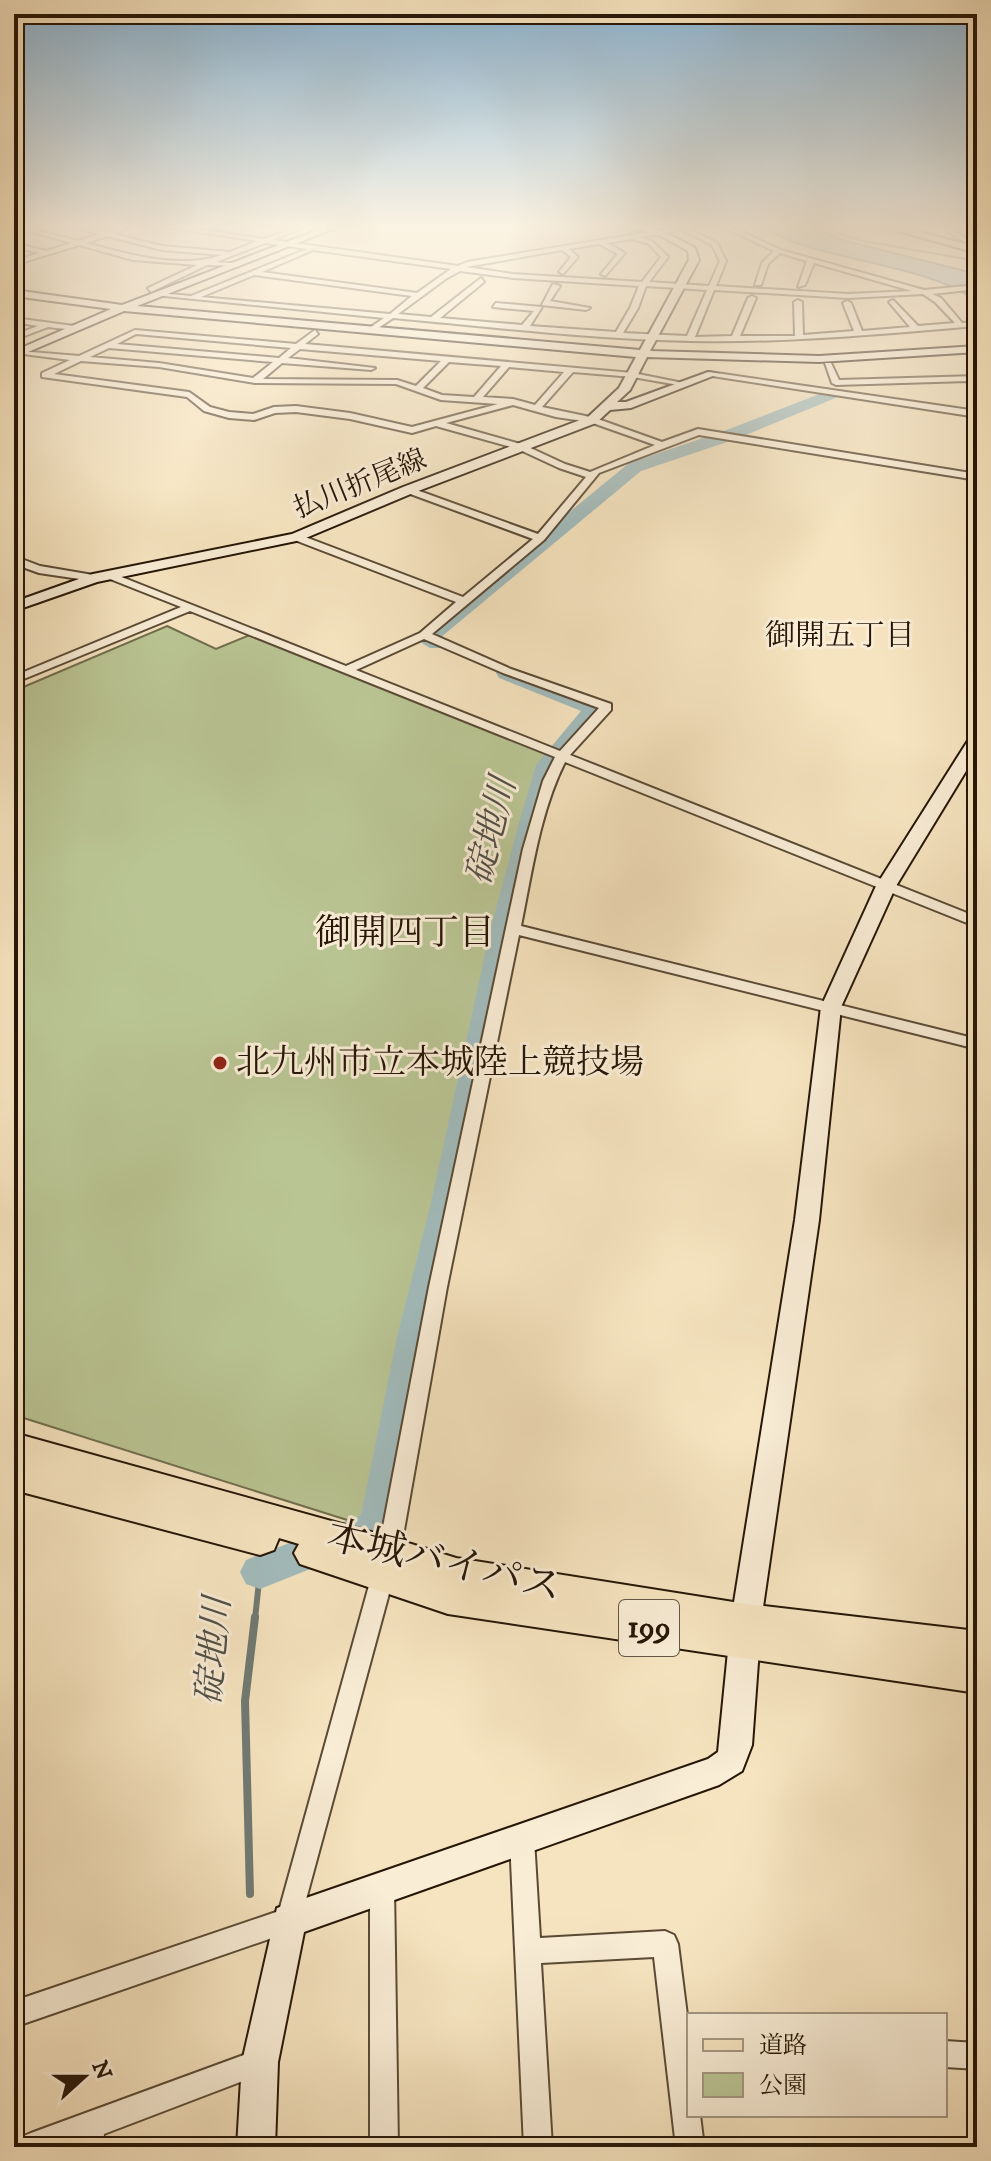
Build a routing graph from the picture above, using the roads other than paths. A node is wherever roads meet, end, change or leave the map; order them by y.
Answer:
1 (45, 326) edge
2 (55, 326) edge
3 (80, 326) edge
4 (88, 326) edge
5 (255, 326) edge
6 (327, 326) edge
7 (377, 326) edge
8 (511, 326) edge
9 (573, 326) edge
10 (623, 326) edge
11 (659, 326) edge
12 (695, 326) edge
13 (740, 326) edge
14 (799, 326) edge
15 (856, 326) edge
16 (913, 326) edge
17 (951, 326) edge
18 (525, 327) joint
19 (74, 328) junction
20 (374, 329) junction
21 (916, 329) junction
22 (315, 332) junction
23 (569, 332) junction
24 (859, 334) junction
25 (618, 335) junction
26 (14, 338) edge
27 (204, 338) junction
28 (653, 338) junction
29 (799, 338) junction
30 (690, 339) junction
31 (735, 339) junction
32 (105, 345) junction
33 (299, 346) junction
34 (977, 349) edge
35 (181, 352) junction
36 (387, 354) junction
37 (18, 355) edge
38 (643, 355) junction
39 (76, 358) junction
40 (977, 358) edge
41 (447, 359) junction
42 (281, 360) junction
43 (507, 364) junction
44 (159, 365) junction
45 (828, 365) junction
46 (371, 368) junction
47 (571, 369) junction
48 (146, 372) dead end
49 (712, 374) joint
50 (633, 375) junction
51 (974, 378) edge
52 (134, 379) dead end
53 (255, 381) junction
54 (921, 381) junction
55 (358, 382) junction
56 (836, 383) junction
57 (684, 384) junction
58 (122, 386) junction
59 (418, 388) junction
60 (827, 391) junction
61 (977, 394) edge
62 (477, 399) junction
63 (513, 402) junction
64 (608, 406) junction
65 (924, 406) junction
66 (536, 409) junction
67 (977, 414) edge
68 (592, 420) junction
69 (438, 424) junction
70 (659, 444) junction
71 (521, 447) junction
72 (591, 475) junction
73 (977, 477) edge
74 (408, 490) junction
75 (296, 537) junction
76 (540, 538) junction
77 (14, 559) edge
78 (109, 575) junction
79 (93, 578) junction
80 (465, 602) junction
81 (14, 607) edge
82 (191, 607) junction
83 (424, 635) junction
84 (348, 669) junction
85 (14, 680) edge
86 (977, 739) edge
87 (561, 757) junction
88 (886, 886) junction
89 (977, 922) edge
90 (514, 929) junction
91 (831, 1007) junction
92 (977, 1044) edge
93 (14, 1448) edge
94 (14, 1475) edge
95 (289, 1536) junction
96 (386, 1564) junction
97 (745, 1632) junction
98 (977, 1649) edge
99 (977, 1675) edge
100 (522, 1839) junction
101 (382, 1886) junction
102 (289, 1920) junction
103 (530, 1951) junction
104 (14, 2014) edge
105 (684, 2038) edge
106 (947, 2054) edge
107 (977, 2056) edge
108 (260, 2062) junction
109 (687, 2092) edge
110 (688, 2117) edge
111 (90, 2136) edge
112 (31, 2147) edge
113 (256, 2147) edge
114 (384, 2147) edge
115 (538, 2147) edge
116 (690, 2147) edge

1 - 26 street
2 - 19 street
3 - 19 street
4 - 37 street
5 - 22 street
6 - 20 street
7 - 20 street
8 - 18 street
9 - 23 street
10 - 25 street
11 - 28 street, 払川折尾線
12 - 30 street
13 - 31 street
14 - 29 street
15 - 24 street
16 - 21 street
17 - 21 street
18 - 23 street
19 - 37 street
20 - 38 street
21 - 24 street
22 - 33 street
22 - 38 street
23 - 25 street
24 - 29 street
25 - 28 street
27 - 32 street
27 - 33 street
27 - 35 street
28 - 30 street
28 - 38 street, 払川折尾線
29 - 31 street
30 - 31 street
32 - 35 street
32 - 39 street
33 - 36 street
33 - 42 street
34 - 38 street
35 - 42 street
35 - 44 street
36 - 41 street
36 - 46 street
37 - 39 street
38 - 45 street
38 - 50 street, 払川折尾線
39 - 44 street
39 - 58 street
40 - 45 street
41 - 43 street
41 - 59 street
42 - 46 street
42 - 53 street
43 - 47 street
43 - 62 street
44 - 48 street
44 - 53 street
45 - 56 street
46 - 55 street
47 - 50 street
47 - 66 street
49 - 57 street
49 - 60 street
50 - 57 street
50 - 64 street, 払川折尾線
51 - 54 street
51 - 61 street
52 - 58 street
53 - 55 street
54 - 56 street
54 - 65 street
55 - 59 street
56 - 60 street
57 - 64 street
58 - 69 street
59 - 62 street
60 - 65 street
62 - 63 street
63 - 66 street
63 - 69 street
64 - 68 street, 払川折尾線
65 - 67 street
66 - 68 street
68 - 70 street
68 - 71 street, 払川折尾線
69 - 71 street
70 - 72 street
70 - 73 street
71 - 72 street
71 - 74 street, 払川折尾線
72 - 76 street
74 - 75 street, 払川折尾線
74 - 76 street
75 - 78 street, 払川折尾線
75 - 80 street
76 - 80 street
77 - 79 street
78 - 79 street, 払川折尾線
78 - 82 street
79 - 81 street, 払川折尾線
80 - 83 street
82 - 84 street
82 - 85 street
83 - 84 street
83 - 87 street
84 - 87 street
86 - 88 street
87 - 88 street
87 - 90 street
88 - 89 street
88 - 91 street
90 - 91 street
90 - 96 street
91 - 92 street
91 - 97 street
93 - 95 highway, 本城バイパス / 199
94 - 95 highway, 本城バイパス / 199
95 - 96 highway, 本城バイパス / 199
95 - 96 highway, 本城バイパス / 199
96 - 97 highway, 本城バイパス / 199
96 - 102 street
97 - 98 highway, 本城バイパス / 199
97 - 99 highway, 本城バイパス / 199
97 - 100 street
100 - 101 street
100 - 103 street
101 - 102 street
101 - 114 street
102 - 104 street
102 - 108 street
103 - 105 street
103 - 115 street
105 - 109 street
106 - 107 street
108 - 111 street
108 - 113 street
110 - 116 street
111 - 112 street

